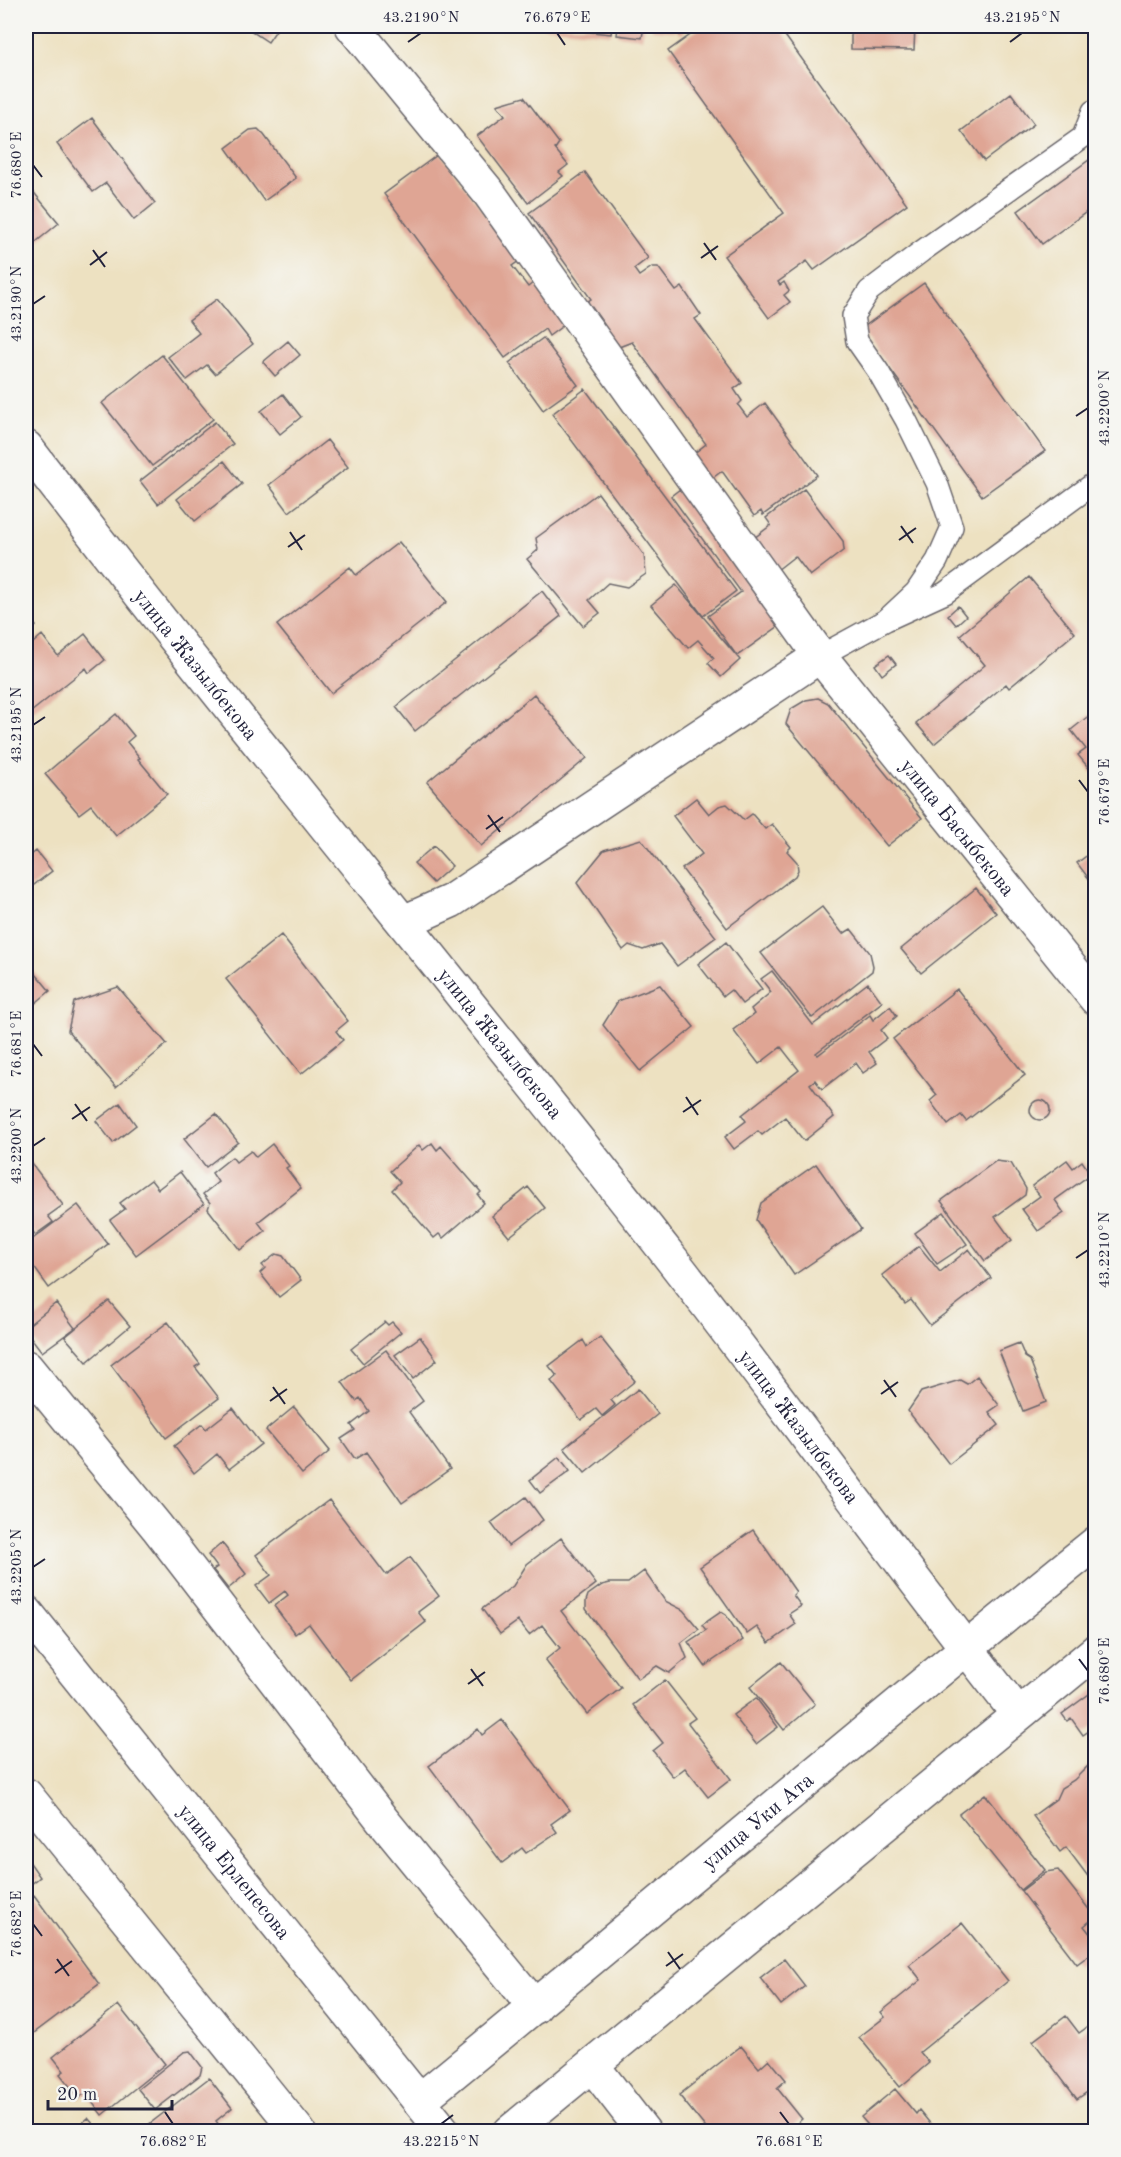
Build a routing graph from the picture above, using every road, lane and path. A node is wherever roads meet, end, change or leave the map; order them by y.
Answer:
1 (352, 26) edge
2 (1092, 111) dead end
3 (26, 447) edge
4 (1095, 482) edge
5 (886, 620) junction
6 (820, 656) junction
7 (404, 922) junction
8 (1095, 999) edge
9 (26, 1366) edge
10 (1095, 1543) edge
11 (26, 1612) edge
12 (966, 1648) junction
13 (1095, 1651) edge
14 (1018, 1714) junction
15 (26, 1796) edge
16 (535, 2007) junction
17 (592, 2066) junction
18 (420, 2100) junction
19 (299, 2132) edge
20 (444, 2132) edge
21 (510, 2132) edge
22 (644, 2132) edge

1 - 6 street, улица Басыбекова
2 - 5 lane
3 - 7 street, улица Жазылбекова
4 - 5 lane
5 - 6 lane
6 - 7 street
6 - 8 street, улица Басыбекова
7 - 12 street, улица Жазылбекова
9 - 16 street
10 - 12 street, улица Уки Ата
11 - 18 street, улица Ерлепесова
12 - 14 street, улица Жазылбекова
12 - 16 street, улица Уки Ата
13 - 14 street
14 - 17 street
15 - 19 street
16 - 18 street, улица Уки Ата
17 - 21 street
17 - 22 street
18 - 20 street, улица Ерлепесова

